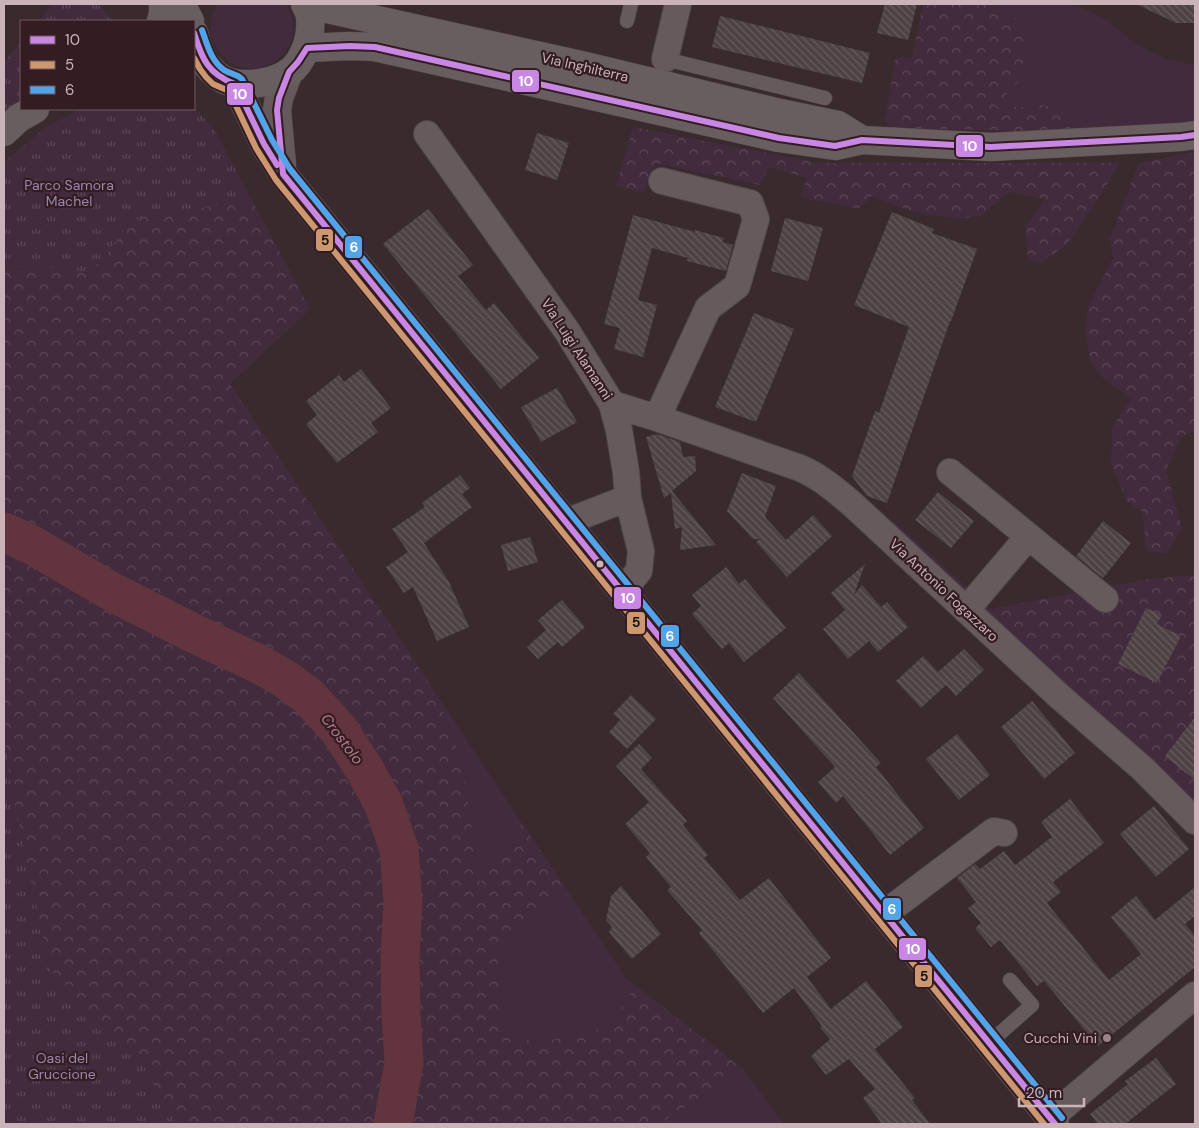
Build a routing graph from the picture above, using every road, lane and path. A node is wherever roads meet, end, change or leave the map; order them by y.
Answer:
1 (162, 4) edge
2 (181, 4) edge
3 (305, 4) edge
4 (631, 4) edge
5 (678, 4) edge
6 (161, 20) edge
7 (189, 20) edge
8 (627, 21) dead end
9 (195, 36) edge
10 (307, 48) junction
11 (665, 59) joint
12 (289, 72) junction
13 (215, 77) edge
14 (825, 98) dead end
15 (33, 110) edge
16 (4, 132) edge
17 (427, 134) dead end
18 (1195, 135) edge
19 (862, 140) junction
20 (283, 174) junction
21 (662, 181) dead end
22 (612, 404) junction
23 (657, 418) junction
24 (950, 472) dead end
25 (628, 498) junction
26 (566, 522) junction
27 (1028, 536) junction
28 (622, 591) junction
29 (1104, 599) dead end
30 (966, 610) junction
31 (1195, 821) edge
32 (1004, 833) dead end
33 (884, 914) junction
34 (1010, 980) dead end
35 (1195, 995) edge
36 (989, 1043) junction
37 (1052, 1121) edge

1 - 6 main road
2 - 7 main road
3 - 10 main road
3 - 19 main road, Via Inghilterra
4 - 8 lane
5 - 11 street
9 - 13 main road
10 - 12 main road
10 - 19 main road, Via Inghilterra
11 - 14 lane
12 - 13 main road
12 - 20 main road
13 - 20 main road
15 - 16 main road
17 - 22 street, Via Luigi Alamanni
18 - 19 main road, Via Inghilterra
20 - 26 main road
21 - 23 street
22 - 23 street, Via Antonio Fogazzaro
22 - 25 street, Via Luigi Alamanni
23 - 30 street, Via Antonio Fogazzaro
24 - 27 street
25 - 26 street
25 - 28 street, Via Luigi Alamanni
26 - 28 main road
27 - 29 street
27 - 30 street
28 - 33 main road
30 - 31 street, Via Antonio Fogazzaro
32 - 33 street
33 - 36 main road
34 - 36 lane
35 - 37 street
36 - 37 main road

